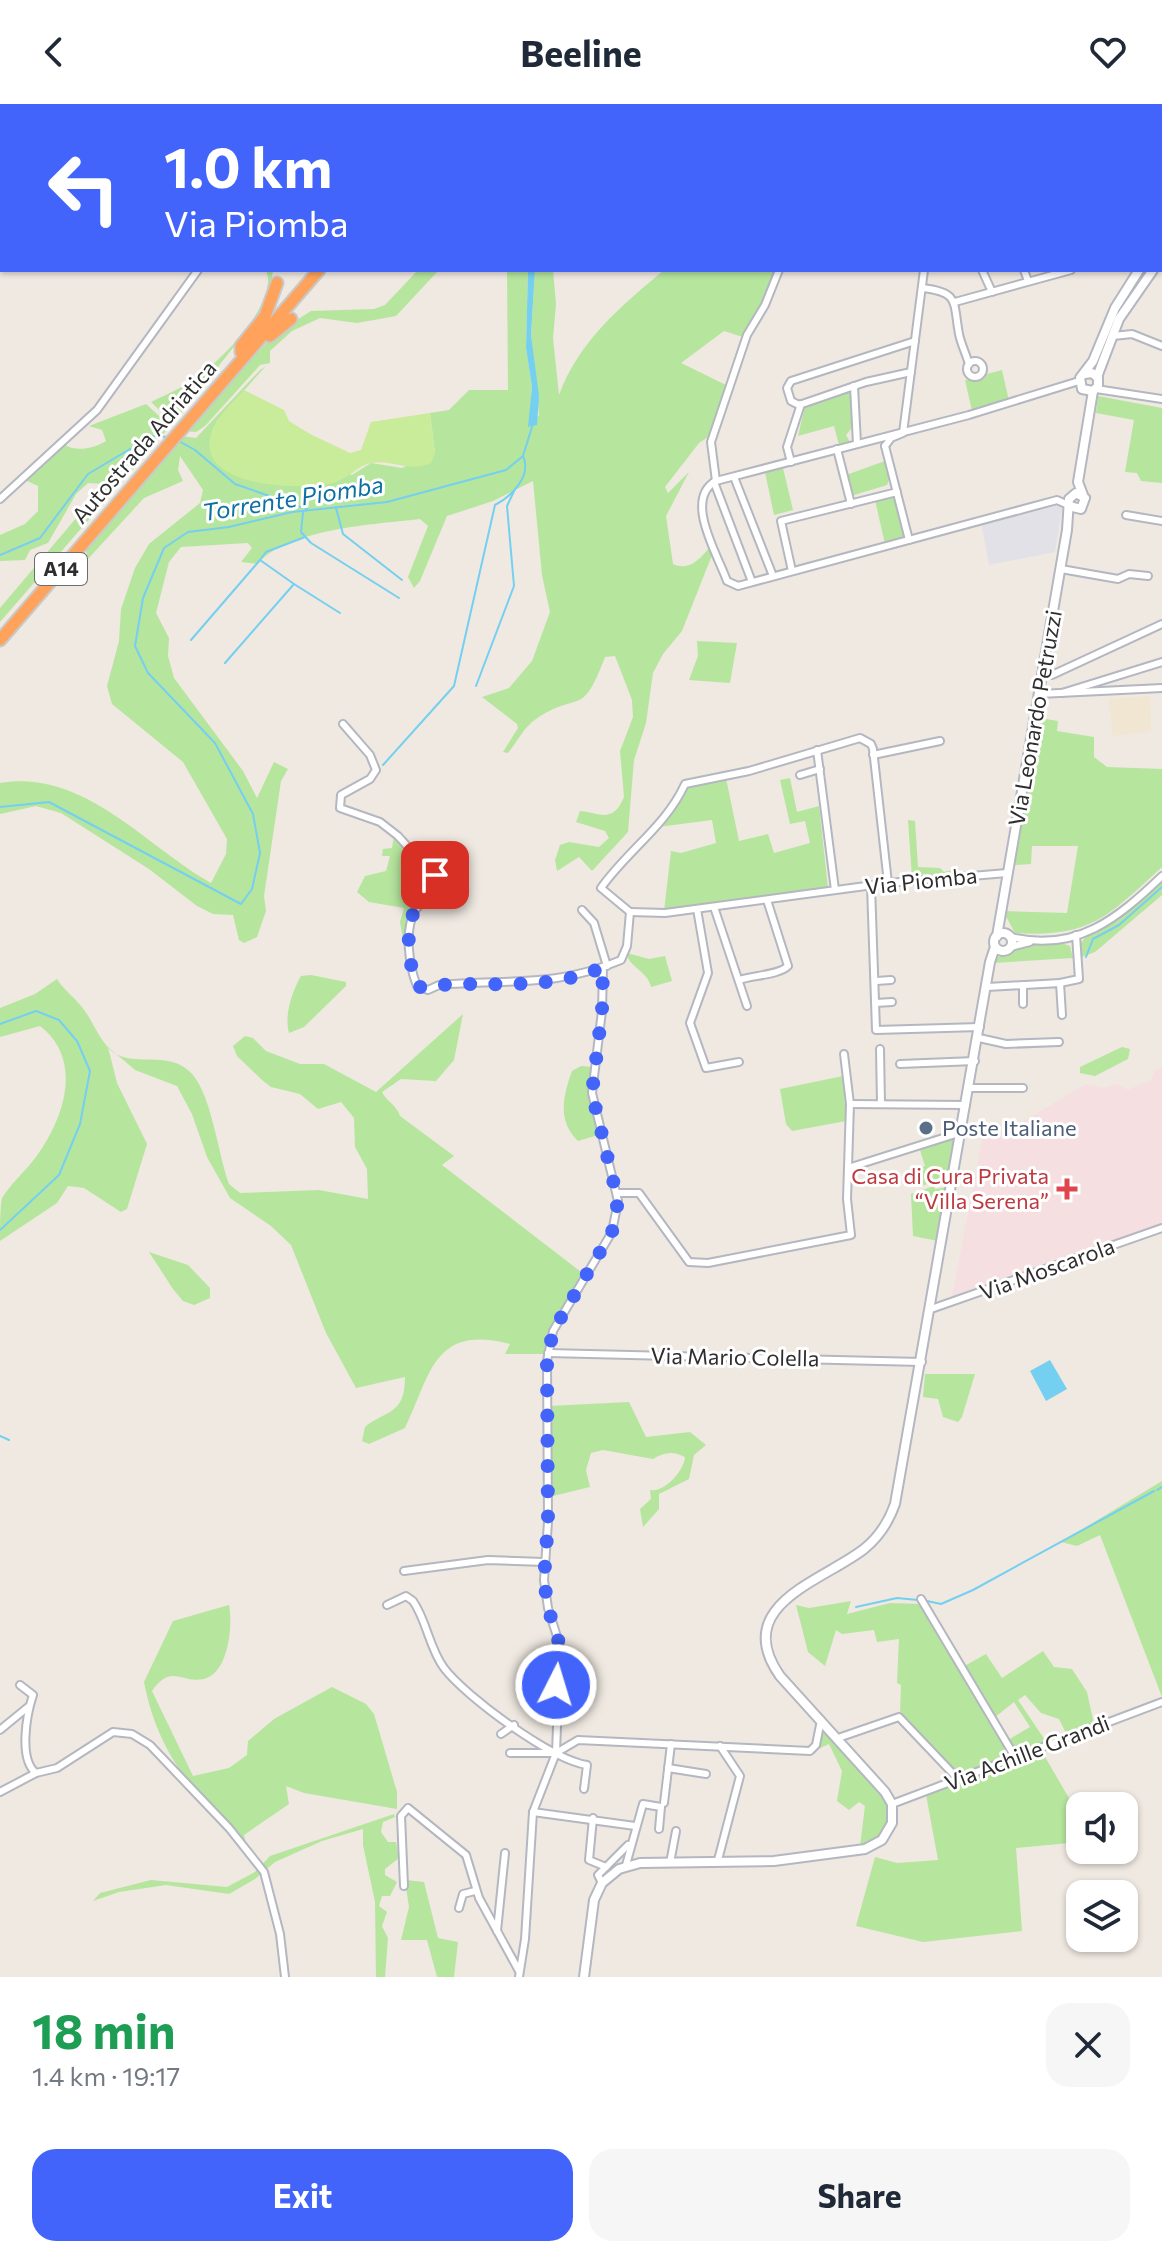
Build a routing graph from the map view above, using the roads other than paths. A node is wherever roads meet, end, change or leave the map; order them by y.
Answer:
1 (197, 272) edge
2 (308, 272) edge
3 (317, 272) edge
4 (778, 272) edge
5 (924, 272) edge
6 (983, 272) edge
7 (1025, 272) edge
8 (1061, 272) edge
9 (1140, 272) edge
10 (1140, 272) edge
11 (1152, 272) edge
12 (1028, 281) junction
13 (277, 283) dead end
14 (922, 288) junction
15 (992, 292) junction
16 (955, 302) junction
17 (291, 319) dead end
18 (1119, 319) junction
19 (1132, 334) junction
20 (1110, 338) junction
21 (915, 341) junction
22 (1162, 346) edge
23 (241, 352) junction
24 (969, 364) dead end
25 (232, 371) junction
26 (911, 372) junction
27 (1082, 377) junction
28 (854, 386) junction
29 (1096, 387) junction
30 (1162, 399) edge
31 (801, 404) junction
32 (903, 433) junction
33 (866, 441) junction
34 (857, 444) junction
35 (885, 446) junction
36 (837, 449) junction
37 (791, 462) junction
38 (734, 477) junction
39 (715, 482) junction
40 (897, 492) junction
41 (121, 495) junction
42 (1072, 495) junction
43 (1083, 496) junction
44 (0, 499) edge
45 (851, 504) junction
46 (1072, 507) junction
47 (1126, 515) dead end
48 (1162, 521) edge
49 (909, 540) junction
50 (1061, 569) junction
51 (792, 571) junction
52 (773, 576) junction
53 (1148, 576) dead end
54 (752, 582) junction
55 (1162, 624) edge
56 (0, 630) edge
57 (0, 640) edge
58 (1162, 662) edge
59 (1042, 675) junction
60 (1100, 680) junction
61 (1162, 688) edge
62 (1077, 691) junction
63 (1106, 692) junction
64 (1039, 694) junction
65 (343, 724) dead end
66 (940, 741) dead end
67 (817, 750) junction
68 (873, 755) junction
69 (820, 769) junction
70 (800, 775) dead end
71 (1007, 873) junction
72 (1162, 876) edge
73 (888, 883) junction
74 (871, 886) junction
75 (835, 890) junction
76 (767, 900) junction
77 (714, 907) junction
78 (697, 909) junction
79 (582, 910) dead end
80 (630, 912) junction
81 (1076, 935) junction
82 (1006, 938) junction
83 (998, 949) junction
84 (605, 966) junction
85 (739, 980) junction
86 (891, 980) dead end
87 (876, 981) junction
88 (1063, 982) junction
89 (1023, 985) junction
90 (987, 987) junction
91 (892, 1002) dead end
92 (876, 1003) junction
93 (1023, 1004) dead end
94 (747, 1006) dead end
95 (1062, 1015) dead end
96 (980, 1027) junction
97 (979, 1038) junction
98 (1059, 1042) dead end
99 (880, 1049) dead end
100 (844, 1054) dead end
101 (975, 1061) junction
102 (739, 1062) dead end
103 (900, 1064) dead end
104 (970, 1088) junction
105 (1023, 1088) dead end
106 (850, 1104) junction
107 (881, 1104) junction
108 (967, 1105) junction
109 (962, 1132) junction
110 (848, 1168) junction
111 (618, 1193) junction
112 (1162, 1228) edge
113 (931, 1309) junction
114 (548, 1353) junction
115 (922, 1362) junction
116 (544, 1562) junction
117 (404, 1571) dead end
118 (921, 1599) dead end
119 (387, 1605) dead end
120 (20, 1685) dead end
121 (1162, 1702) edge
122 (28, 1707) junction
123 (821, 1720) junction
124 (514, 1725) junction
125 (0, 1730) edge
126 (501, 1734) dead end
127 (838, 1738) junction
128 (671, 1744) junction
129 (720, 1746) junction
130 (510, 1753) dead end
131 (556, 1753) junction
132 (1015, 1757) junction
133 (668, 1768) junction
134 (36, 1773) junction
135 (706, 1774) dead end
136 (958, 1779) junction
137 (584, 1789) dead end
138 (0, 1792) edge
139 (664, 1803) dead end
140 (892, 1804) junction
141 (533, 1812) junction
142 (593, 1818) junction
143 (635, 1826) junction
144 (659, 1829) dead end
145 (676, 1831) dead end
146 (630, 1842) junction
147 (505, 1853) dead end
148 (718, 1860) junction
149 (670, 1863) junction
150 (626, 1865) junction
151 (606, 1867) junction
152 (602, 1883) junction
153 (404, 1886) dead end
154 (476, 1891) junction
155 (459, 1908) dead end
156 (497, 1931) junction
157 (519, 1974) edge
158 (285, 1977) edge
159 (584, 1977) edge

1 - 44 street
2 - 23 highway, Autostrada Adriatica / A14
3 - 25 highway, Autostrada Adriatica / A14
4 - 39 street
5 - 14 street
6 - 15 street
7 - 12 street
8 - 12 street
9 - 18 main road
10 - 27 main road
11 - 18 main road
12 - 15 street
13 - 23 highway
14 - 16 street
14 - 21 street
15 - 16 street
16 - 24 street
17 - 25 highway
18 - 19 street
18 - 20 main road
19 - 20 street
19 - 22 street
20 - 29 main road
21 - 26 street
21 - 31 street
23 - 41 highway, Autostrada Adriatica / A14
25 - 41 highway, Autostrada Adriatica / A14
26 - 28 street
26 - 32 street
27 - 29 main road
27 - 29 main road
27 - 32 street
28 - 31 street
28 - 34 street
29 - 30 street
29 - 42 main road
29 - 43 main road
31 - 37 street
32 - 33 street
32 - 35 street
33 - 34 street
33 - 35 street
34 - 36 street
35 - 40 street
36 - 37 street
36 - 45 street
37 - 38 street
38 - 39 street
38 - 52 street
39 - 54 street
39 - 54 street
40 - 45 street
40 - 49 street
41 - 56 highway, Autostrada Adriatica / A14
41 - 57 highway, Autostrada Adriatica / A14
42 - 43 main road
42 - 46 main road
43 - 46 main road
45 - 51 street
46 - 49 street
46 - 50 main road, Via Leonardo Petruzzi
47 - 48 street
49 - 51 street
50 - 53 street
50 - 59 main road, Via Leonardo Petruzzi
51 - 52 street
52 - 54 street
55 - 59 street
58 - 60 street
59 - 64 main road, Via Leonardo Petruzzi
60 - 62 street
60 - 63 street
61 - 63 street
62 - 63 street
62 - 64 street
64 - 71 main road, Via Leonardo Petruzzi
65 - 84 street
66 - 68 street
67 - 68 street
67 - 69 street, Via Piomba
67 - 80 street
68 - 73 street
69 - 70 street
69 - 75 street, Via Piomba
71 - 73 street, Via Piomba
71 - 82 main road, Via Leonardo Petruzzi
72 - 81 street
73 - 74 street, Via Piomba
74 - 75 street, Via Piomba
74 - 87 street
75 - 76 street, Via Piomba
76 - 77 street, Via Piomba
76 - 85 street
77 - 78 street, Via Piomba
77 - 85 street
78 - 80 street, Via Piomba
78 - 102 street
79 - 84 street
80 - 84 street
81 - 82 street
81 - 88 street
82 - 83 main road, Via Leonardo Petruzzi
82 - 83 main road
83 - 90 main road
84 - 111 street
85 - 94 street
86 - 87 street
87 - 92 street
88 - 89 street
88 - 95 street
89 - 90 street
89 - 93 street
90 - 96 main road
91 - 92 street
92 - 96 street
96 - 97 main road
97 - 98 street
97 - 101 main road
99 - 107 street
100 - 106 street
101 - 103 street
101 - 104 main road
104 - 105 street
104 - 108 main road
106 - 107 street
106 - 110 street
107 - 108 street
108 - 109 main road
109 - 110 street
109 - 113 main road
110 - 111 street
111 - 114 street
112 - 113 street, Via Moscarola
113 - 115 main road
114 - 115 street, Via Mario Colella
114 - 116 street
115 - 123 main road
116 - 117 street
116 - 131 street
118 - 132 street
119 - 124 street
120 - 122 street
121 - 132 street, Via Achille Grandi
122 - 125 street
122 - 134 street
123 - 127 main road
123 - 129 street
124 - 126 street
124 - 131 street
127 - 136 street
127 - 140 main road
128 - 129 street
128 - 131 street
128 - 133 street
129 - 148 street
130 - 131 street
131 - 137 street
131 - 141 street
132 - 136 street, Via Achille Grandi
133 - 135 street
133 - 139 street
134 - 138 street
134 - 158 street
136 - 140 street, Via Achille Grandi
140 - 148 main road
141 - 142 street
141 - 157 street
142 - 143 street
142 - 151 street
143 - 144 street
143 - 146 street
145 - 149 street
146 - 150 street
146 - 151 street
147 - 156 street
148 - 149 main road
149 - 150 main road
150 - 152 main road
151 - 152 street
152 - 159 main road
153 - 154 street
154 - 155 street
154 - 156 street
156 - 157 street

